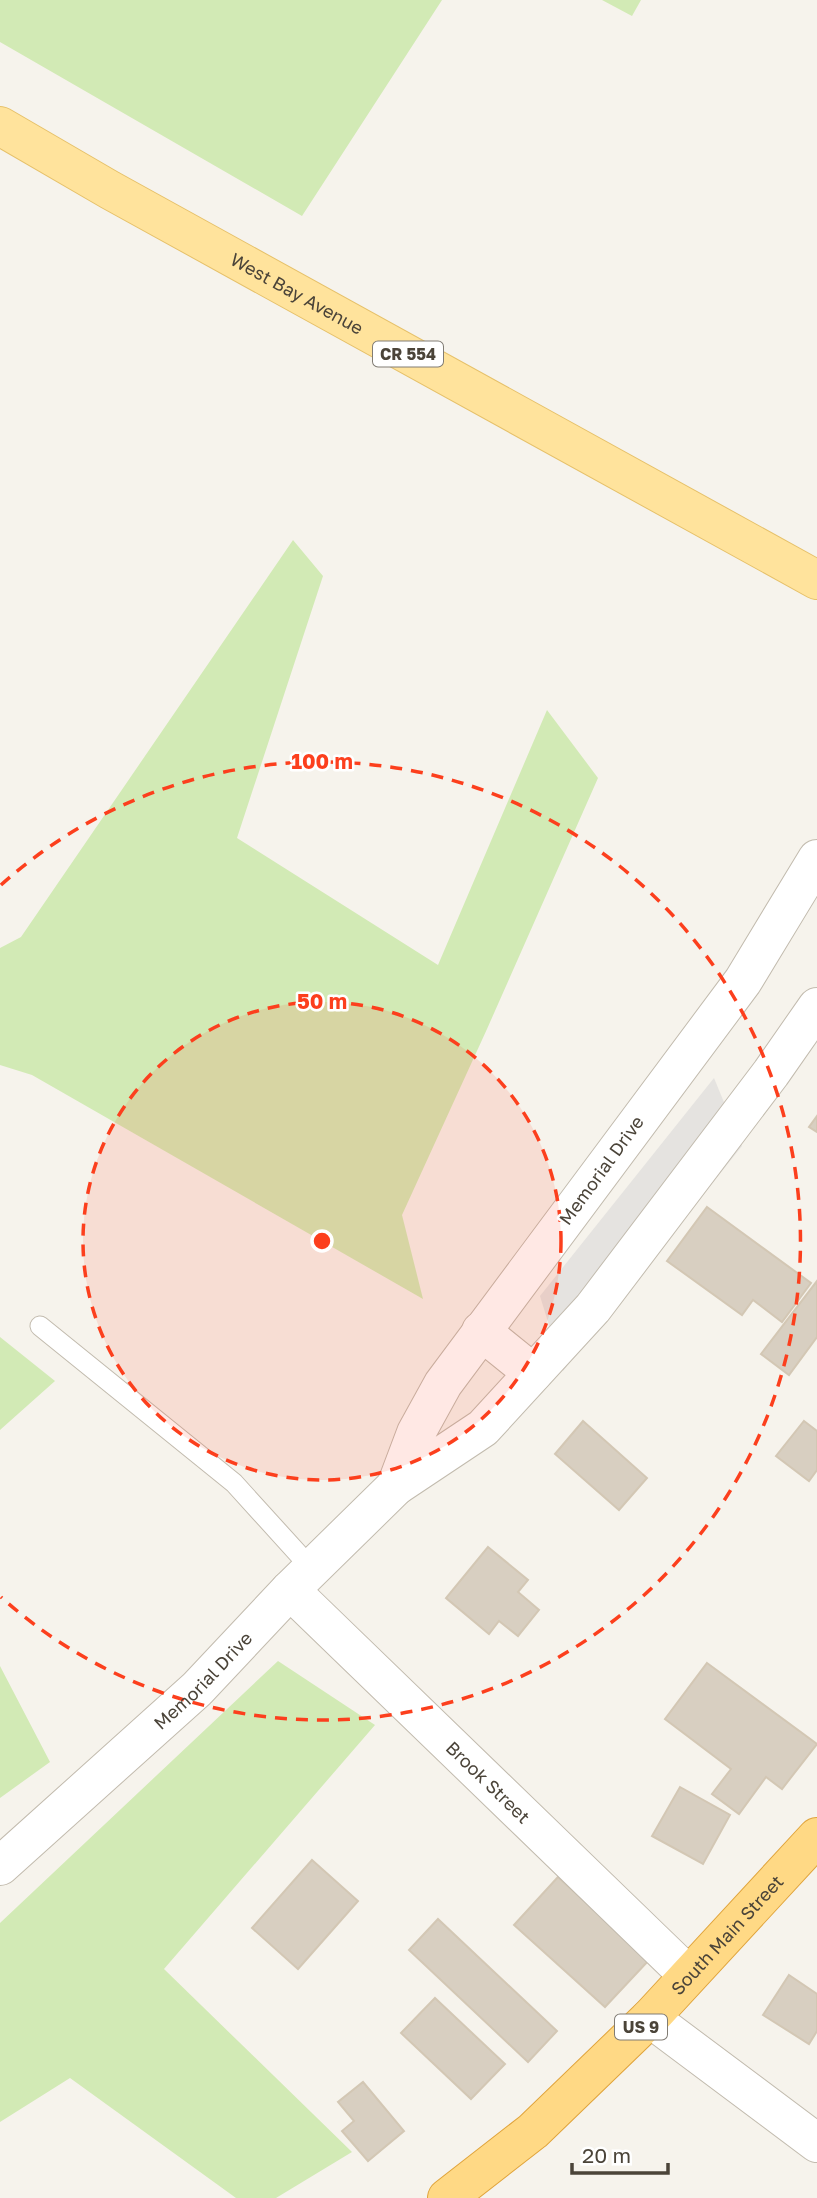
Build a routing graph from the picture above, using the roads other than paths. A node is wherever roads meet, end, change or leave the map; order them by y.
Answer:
1 (2, 132) edge
2 (817, 580) edge
3 (817, 859) edge
4 (817, 1007) edge
5 (40, 1326) dead end
6 (481, 1331) junction
7 (533, 1373) junction
8 (396, 1486) junction
9 (301, 1580) junction
10 (817, 1837) edge
11 (0, 1866) edge
12 (688, 1975) junction
13 (650, 2018) junction
14 (817, 2143) edge
15 (447, 2198) edge

1 - 2 main road, West Bay Avenue / CR 554
3 - 6 street, Memorial Drive
4 - 7 street, Memorial Drive
5 - 9 lane
6 - 7 street
6 - 8 street, Memorial Drive
7 - 8 street, Memorial Drive
8 - 9 street, Memorial Drive
9 - 11 street, Memorial Drive
9 - 12 street, Brook Street
10 - 12 highway, South Main Street / US 9
12 - 13 highway, South Main Street / US 9
13 - 14 street
13 - 15 highway, South Main Street / US 9

